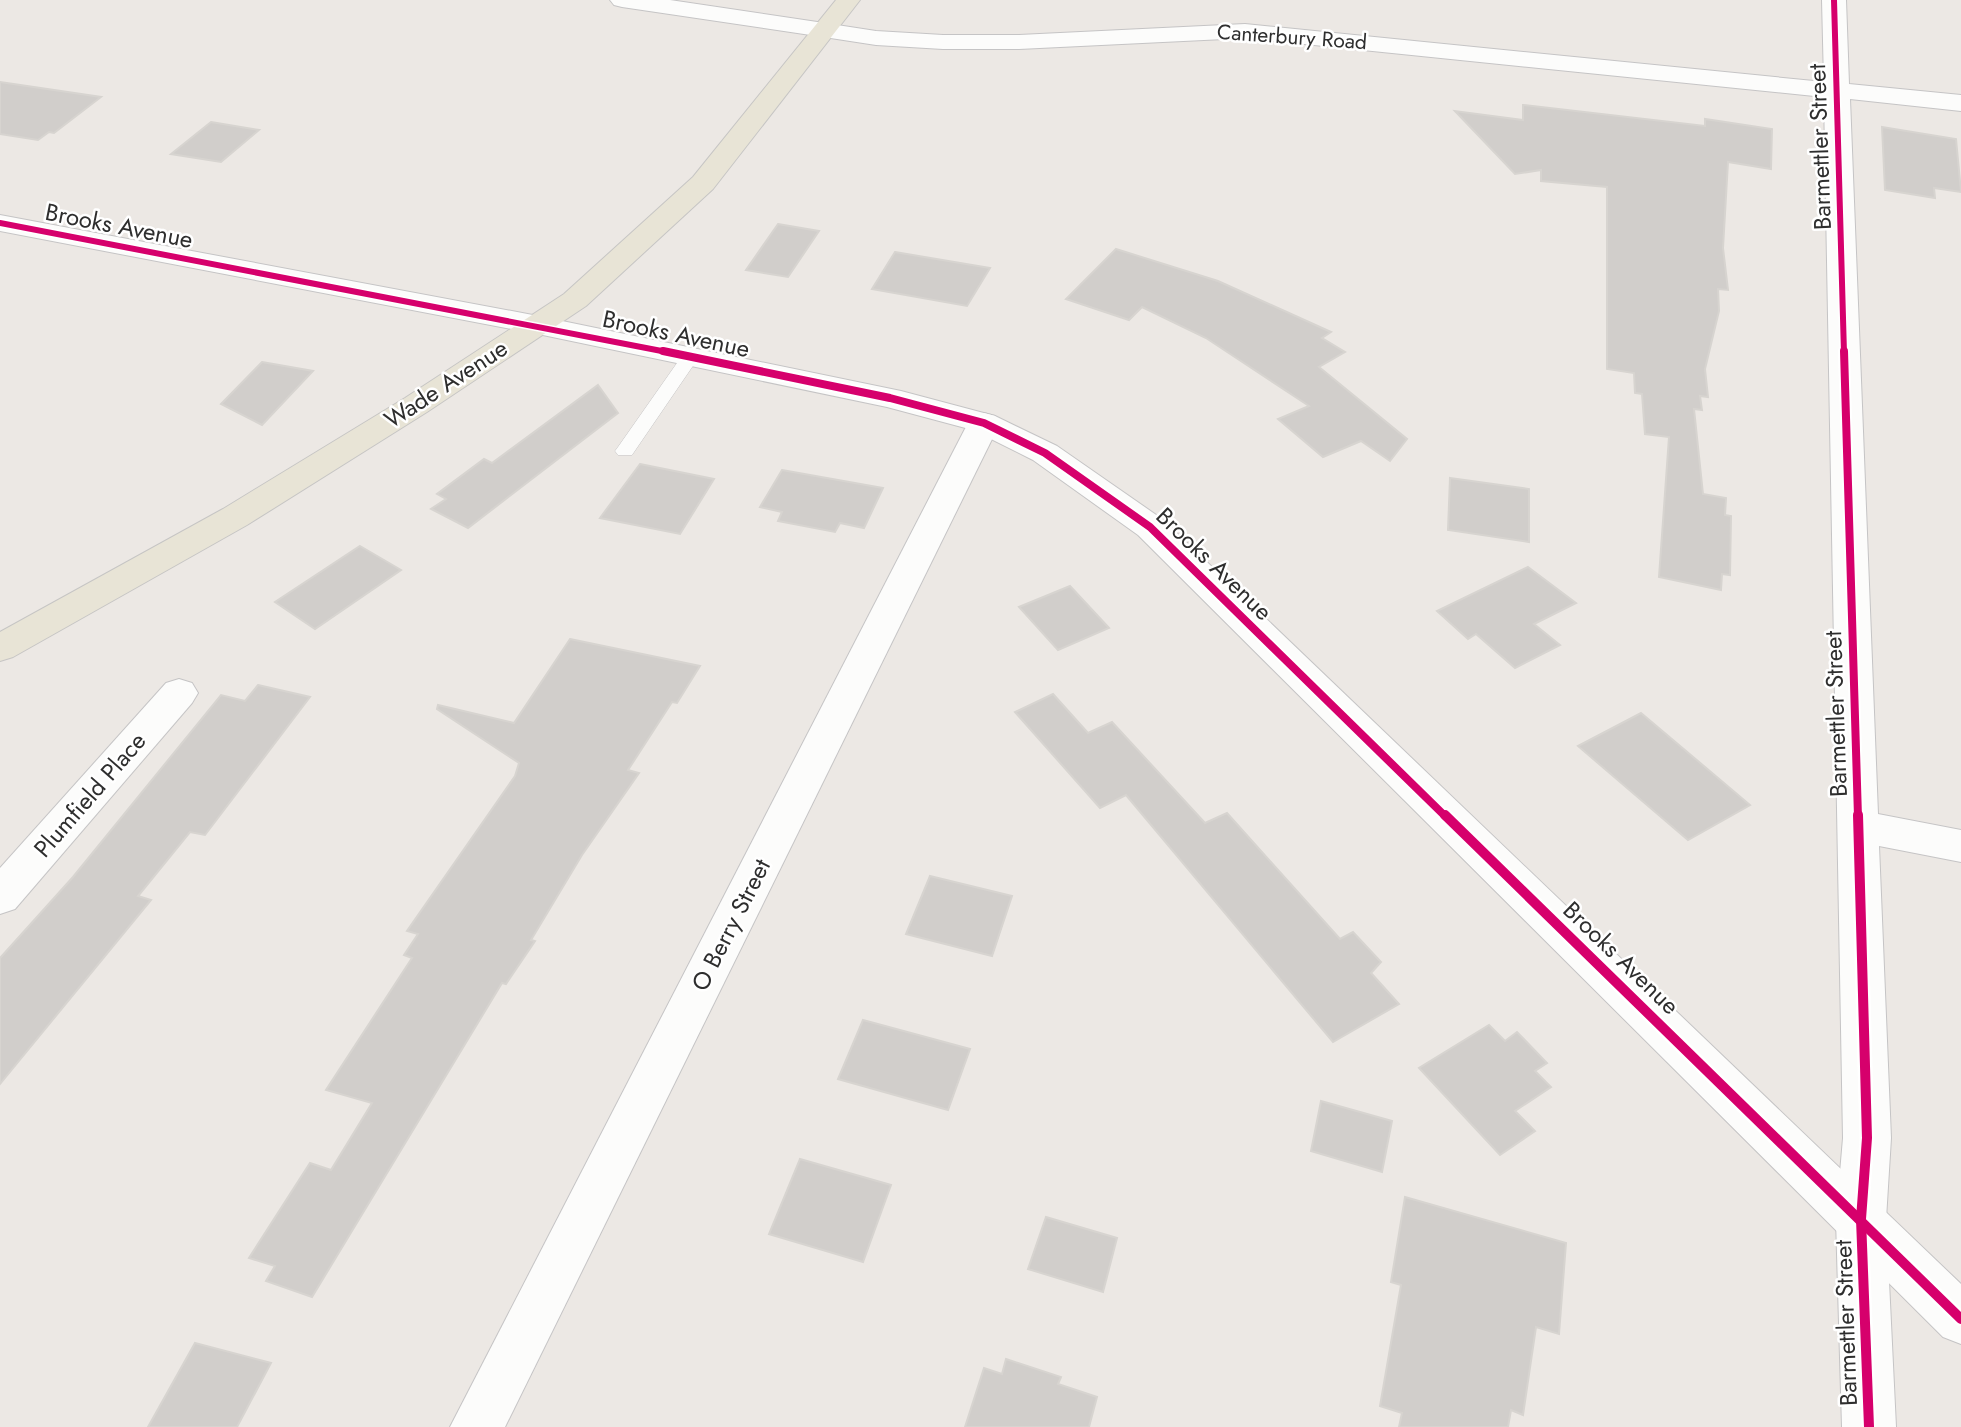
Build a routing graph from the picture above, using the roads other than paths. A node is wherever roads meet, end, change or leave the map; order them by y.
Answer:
1 (622, 0) edge
2 (848, 0) edge
3 (1834, 0) edge
4 (824, 30) junction
5 (1838, 89) junction
6 (1961, 103) edge
7 (0, 223) edge
8 (538, 325) junction
9 (690, 357) junction
10 (984, 423) junction
11 (625, 451) dead end
12 (0, 648) edge
13 (179, 692) dead end
14 (1858, 827) junction
15 (1961, 846) edge
16 (0, 897) edge
17 (1861, 1219) junction
18 (1961, 1319) edge
19 (477, 1427) edge
20 (1870, 1427) edge

1 - 4 street, Canterbury Road
2 - 4 main road, Wade Avenue
3 - 5 street, Barmettler Street
4 - 5 street, Canterbury Road
4 - 8 main road, Wade Avenue
5 - 6 street, Canterbury Road
5 - 14 street, Barmettler Street
7 - 8 street, Brooks Avenue
8 - 9 street, Brooks Avenue
8 - 12 main road, Wade Avenue
9 - 10 street, Brooks Avenue
9 - 11 lane
10 - 17 street, Brooks Avenue
10 - 19 street, O Berry Street
13 - 16 street, Plumfield Place
14 - 15 street
14 - 17 street, Barmettler Street
17 - 18 street, Brooks Avenue
17 - 20 street, Barmettler Street

